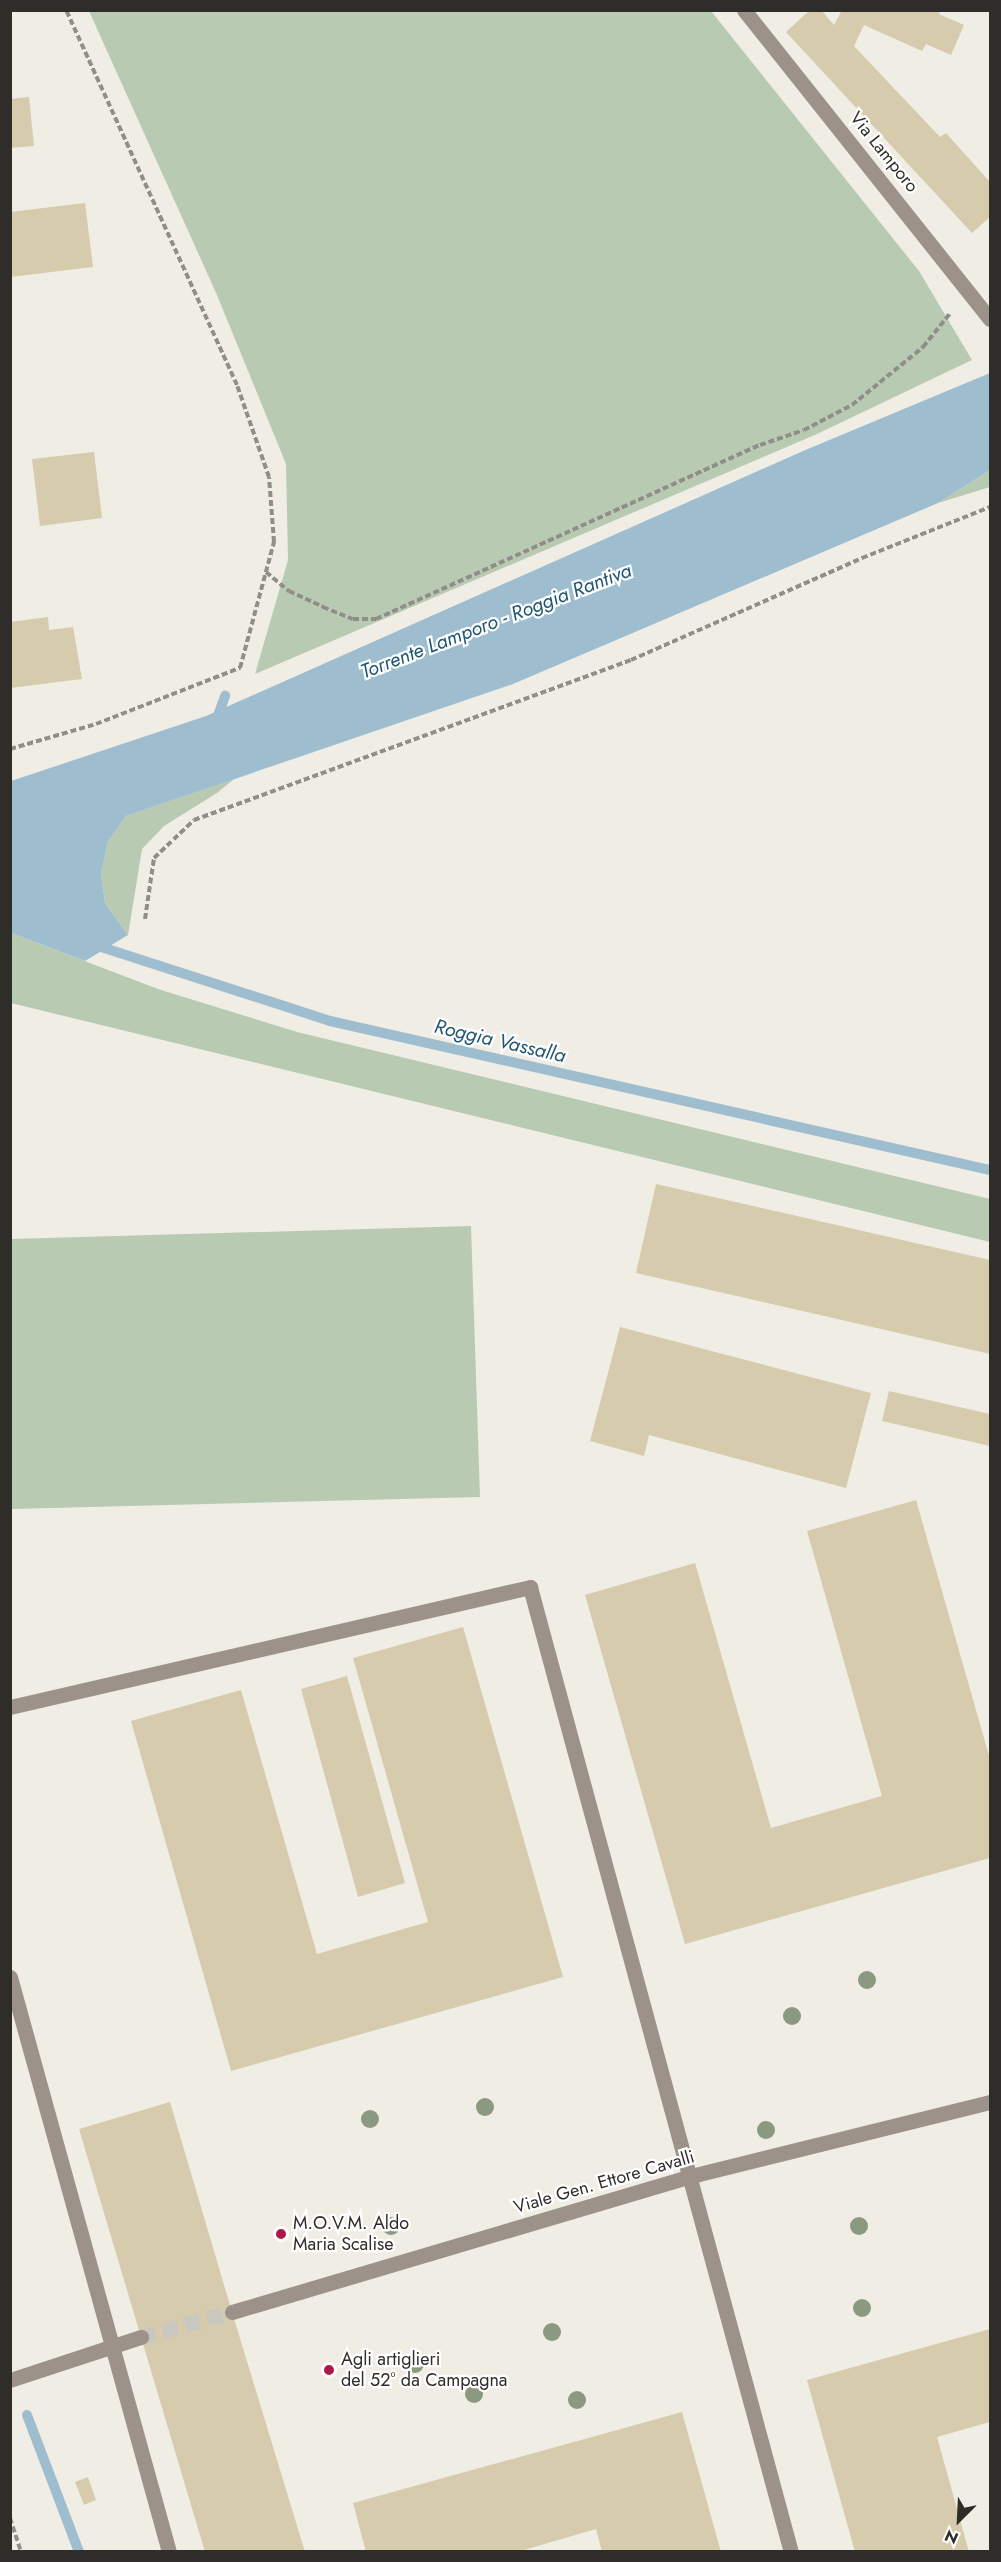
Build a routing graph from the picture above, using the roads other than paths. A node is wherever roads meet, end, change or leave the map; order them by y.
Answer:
1 (744, 10) edge
2 (990, 319) edge
3 (10, 1707) edge
4 (10, 1977) edge
5 (990, 2102) edge
6 (687, 2177) junction
7 (232, 2312) tunnel mouth
8 (141, 2337) tunnel mouth
9 (112, 2346) junction
10 (10, 2380) edge
11 (169, 2552) edge
12 (791, 2552) edge

1 - 2 street, Via Lamporo
3 - 6 street
4 - 9 street
5 - 6 street, Viale Gen. Ettore Cavalli
6 - 7 street, Viale Gen. Ettore Cavalli
6 - 12 street
8 - 9 street
9 - 10 street
9 - 11 street

